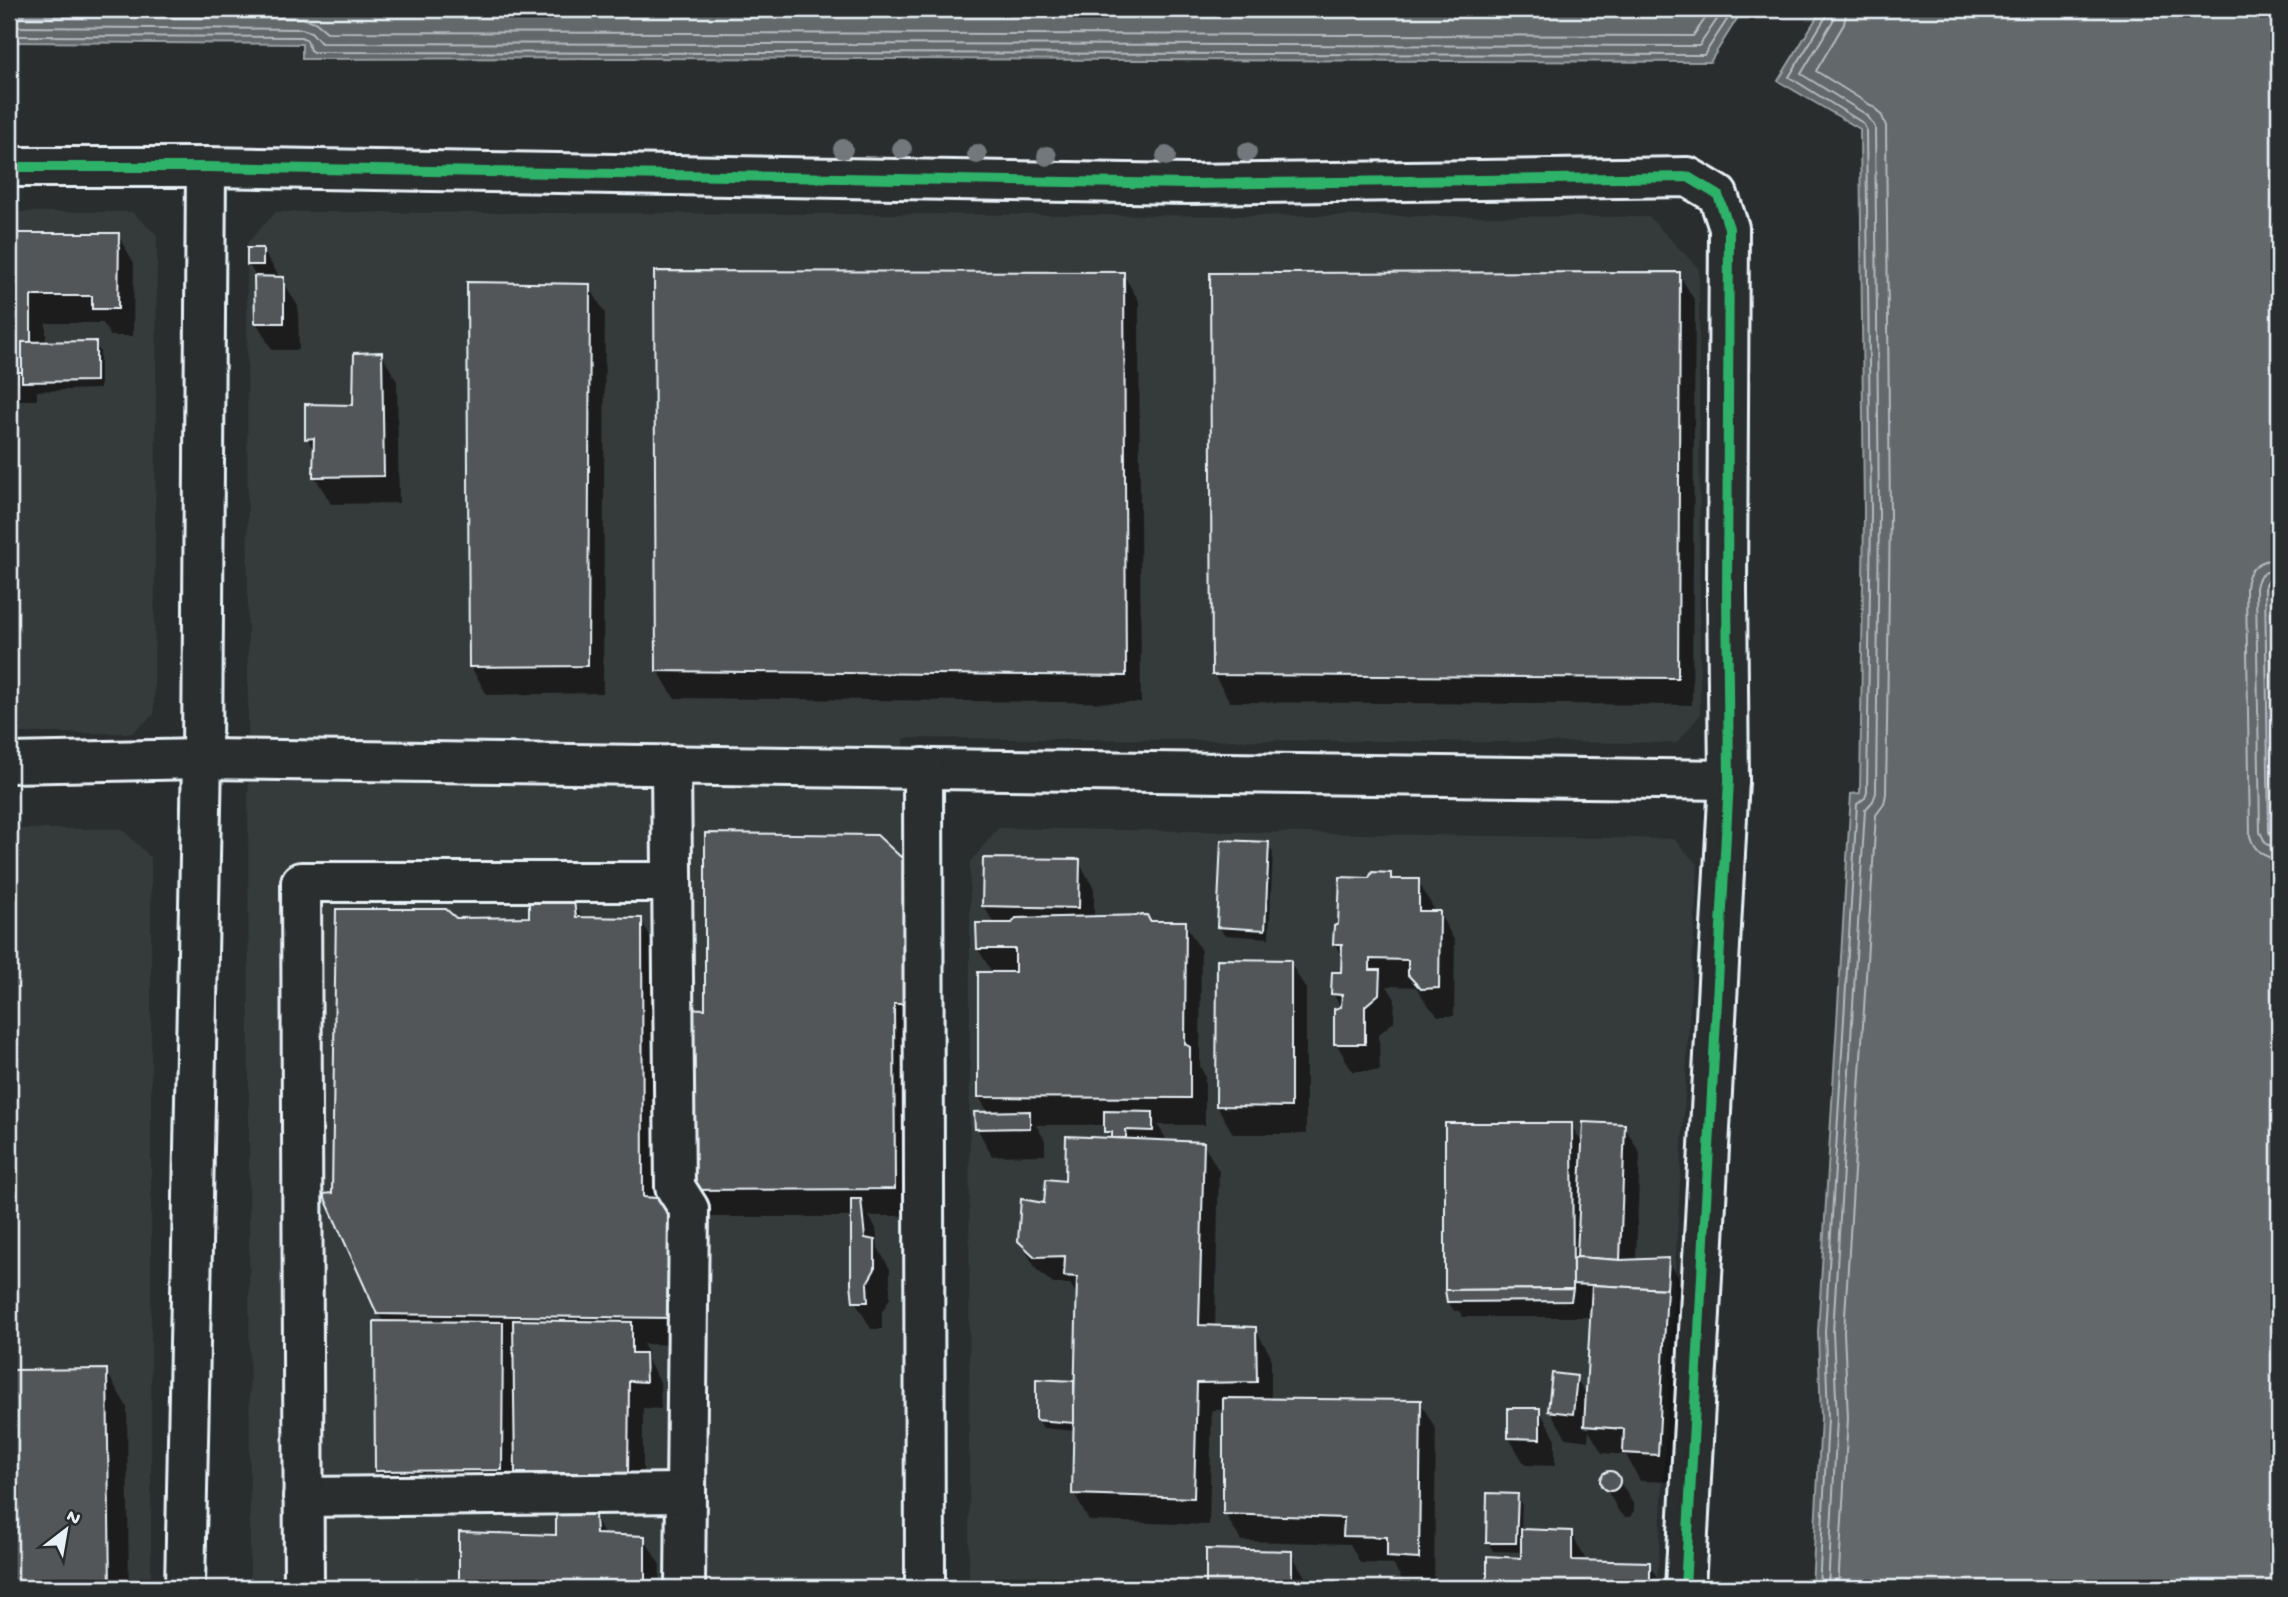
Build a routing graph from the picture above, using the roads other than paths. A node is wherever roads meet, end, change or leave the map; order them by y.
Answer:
1 (9, 167) edge
2 (206, 167) junction
3 (202, 759) junction
4 (9, 763) edge
5 (671, 765) junction
6 (923, 768) junction
7 (1729, 780) junction
8 (672, 882) junction
9 (686, 1493) junction
10 (303, 1497) junction
11 (185, 1588) edge
12 (304, 1588) edge
13 (685, 1588) edge
14 (925, 1588) edge
15 (1685, 1588) edge

1 - 2 street
2 - 3 street
2 - 7 street
3 - 4 street
3 - 5 street
3 - 11 street
5 - 6 street
5 - 8 street
6 - 7 street
6 - 14 street
7 - 15 street
8 - 9 street
8 - 10 street
9 - 10 street
9 - 13 street
10 - 12 street

